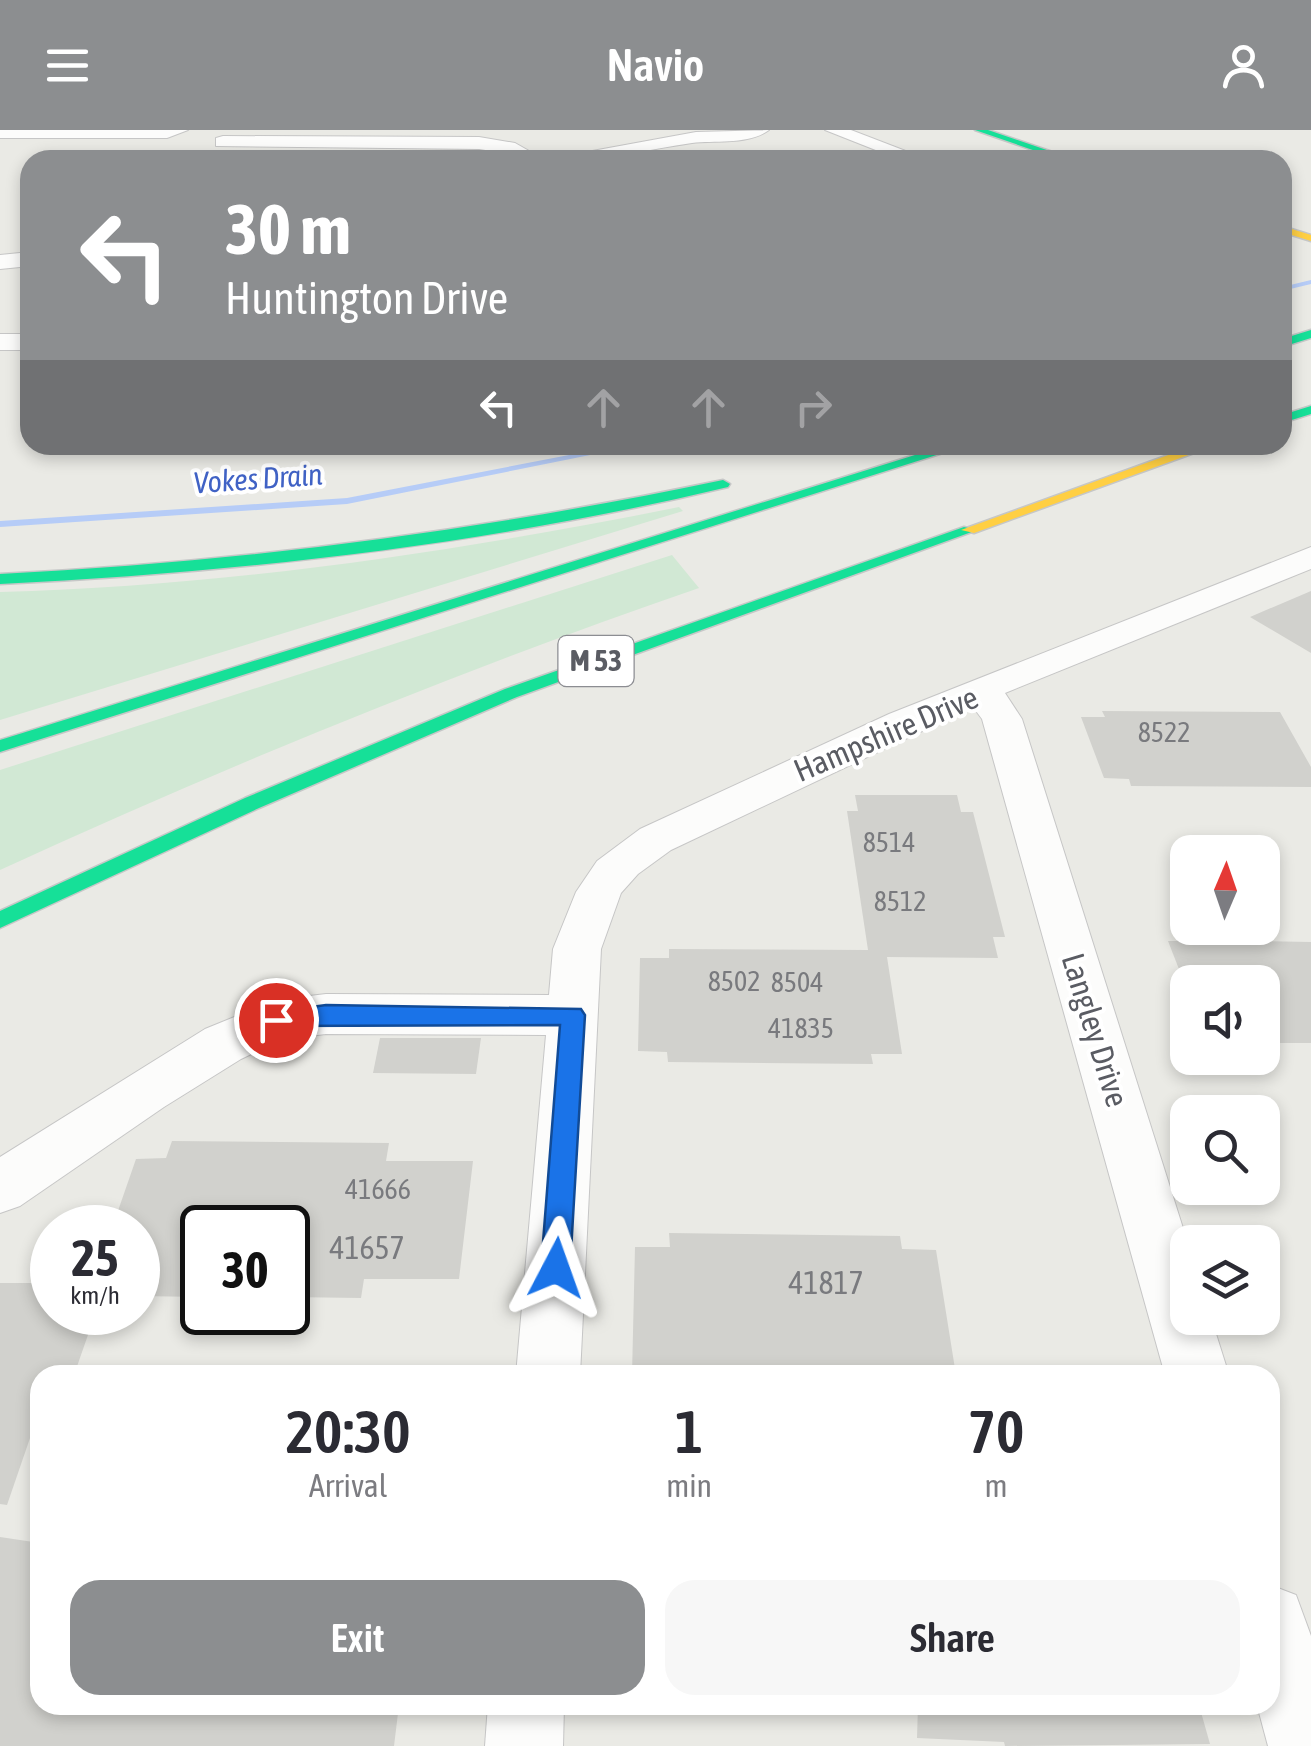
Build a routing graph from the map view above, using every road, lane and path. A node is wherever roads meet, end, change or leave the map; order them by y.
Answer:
1 (179, 130) edge
2 (760, 130) edge
3 (834, 130) edge
4 (979, 130) edge
5 (694, 132) edge
6 (0, 133) edge
7 (229, 136) edge
8 (509, 150) edge
9 (618, 150) edge
10 (729, 150) edge
11 (891, 150) edge
12 (1040, 150) edge
13 (929, 455) edge
14 (1181, 455) edge
15 (742, 480) dead end
16 (1311, 557) edge
17 (0, 579) edge
18 (980, 693) junction
19 (0, 746) edge
20 (0, 920) edge
21 (572, 1015) junction
22 (0, 1188) edge
23 (549, 1365) edge
24 (1194, 1365) edge
25 (1280, 1655) edge
26 (526, 1715) edge
27 (524, 1746) edge
28 (1307, 1746) edge

1 - 6 street
2 - 5 street
3 - 11 street
4 - 12 main road
5 - 9 street
5 - 10 street
7 - 8 street
13 - 19 main road
14 - 20 main road, M 53
15 - 17 main road
16 - 18 street, Hampshire Drive
18 - 21 street, Hampshire Drive
18 - 24 street, Langley Drive
21 - 22 street
21 - 23 street, Hampshire Drive
25 - 28 street
26 - 27 street

